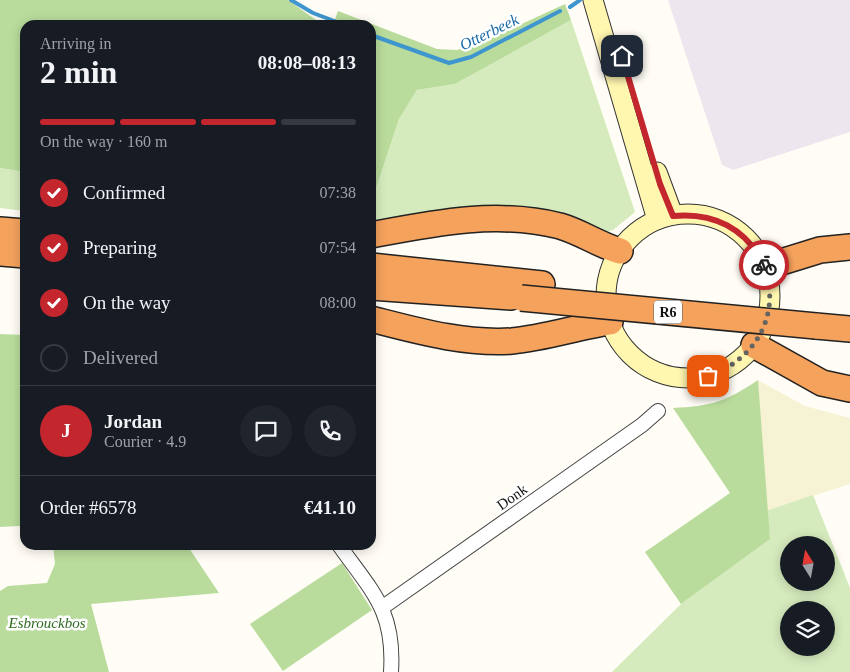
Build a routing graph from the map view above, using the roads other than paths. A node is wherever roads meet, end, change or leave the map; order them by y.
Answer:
1 (593, 0) edge
2 (605, 0) edge
3 (630, 104) junction
4 (665, 218) junction
5 (0, 230) edge
6 (20, 232) edge
7 (376, 234) edge
8 (850, 247) edge
9 (620, 251) junction
10 (0, 253) edge
11 (20, 255) edge
12 (376, 267) edge
13 (765, 267) junction
14 (376, 287) edge
15 (850, 312) edge
16 (817, 318) junction
17 (376, 320) edge
18 (610, 322) junction
19 (850, 329) edge
20 (754, 345) junction
21 (850, 389) edge
22 (658, 411) dead end
23 (343, 550) edge
24 (383, 607) junction
25 (390, 672) edge

1 - 3 main road
2 - 3 main road
3 - 4 main road
4 - 9 main road
4 - 13 main road
5 - 6 highway
7 - 9 highway
8 - 13 highway
9 - 18 main road
10 - 11 highway
12 - 16 highway, R6
13 - 20 main road
14 - 16 highway, R6, bridge
15 - 16 highway, R6
16 - 19 highway, R6
17 - 18 highway
18 - 20 main road
20 - 21 highway
22 - 24 street, Donk
23 - 24 street
24 - 25 street

